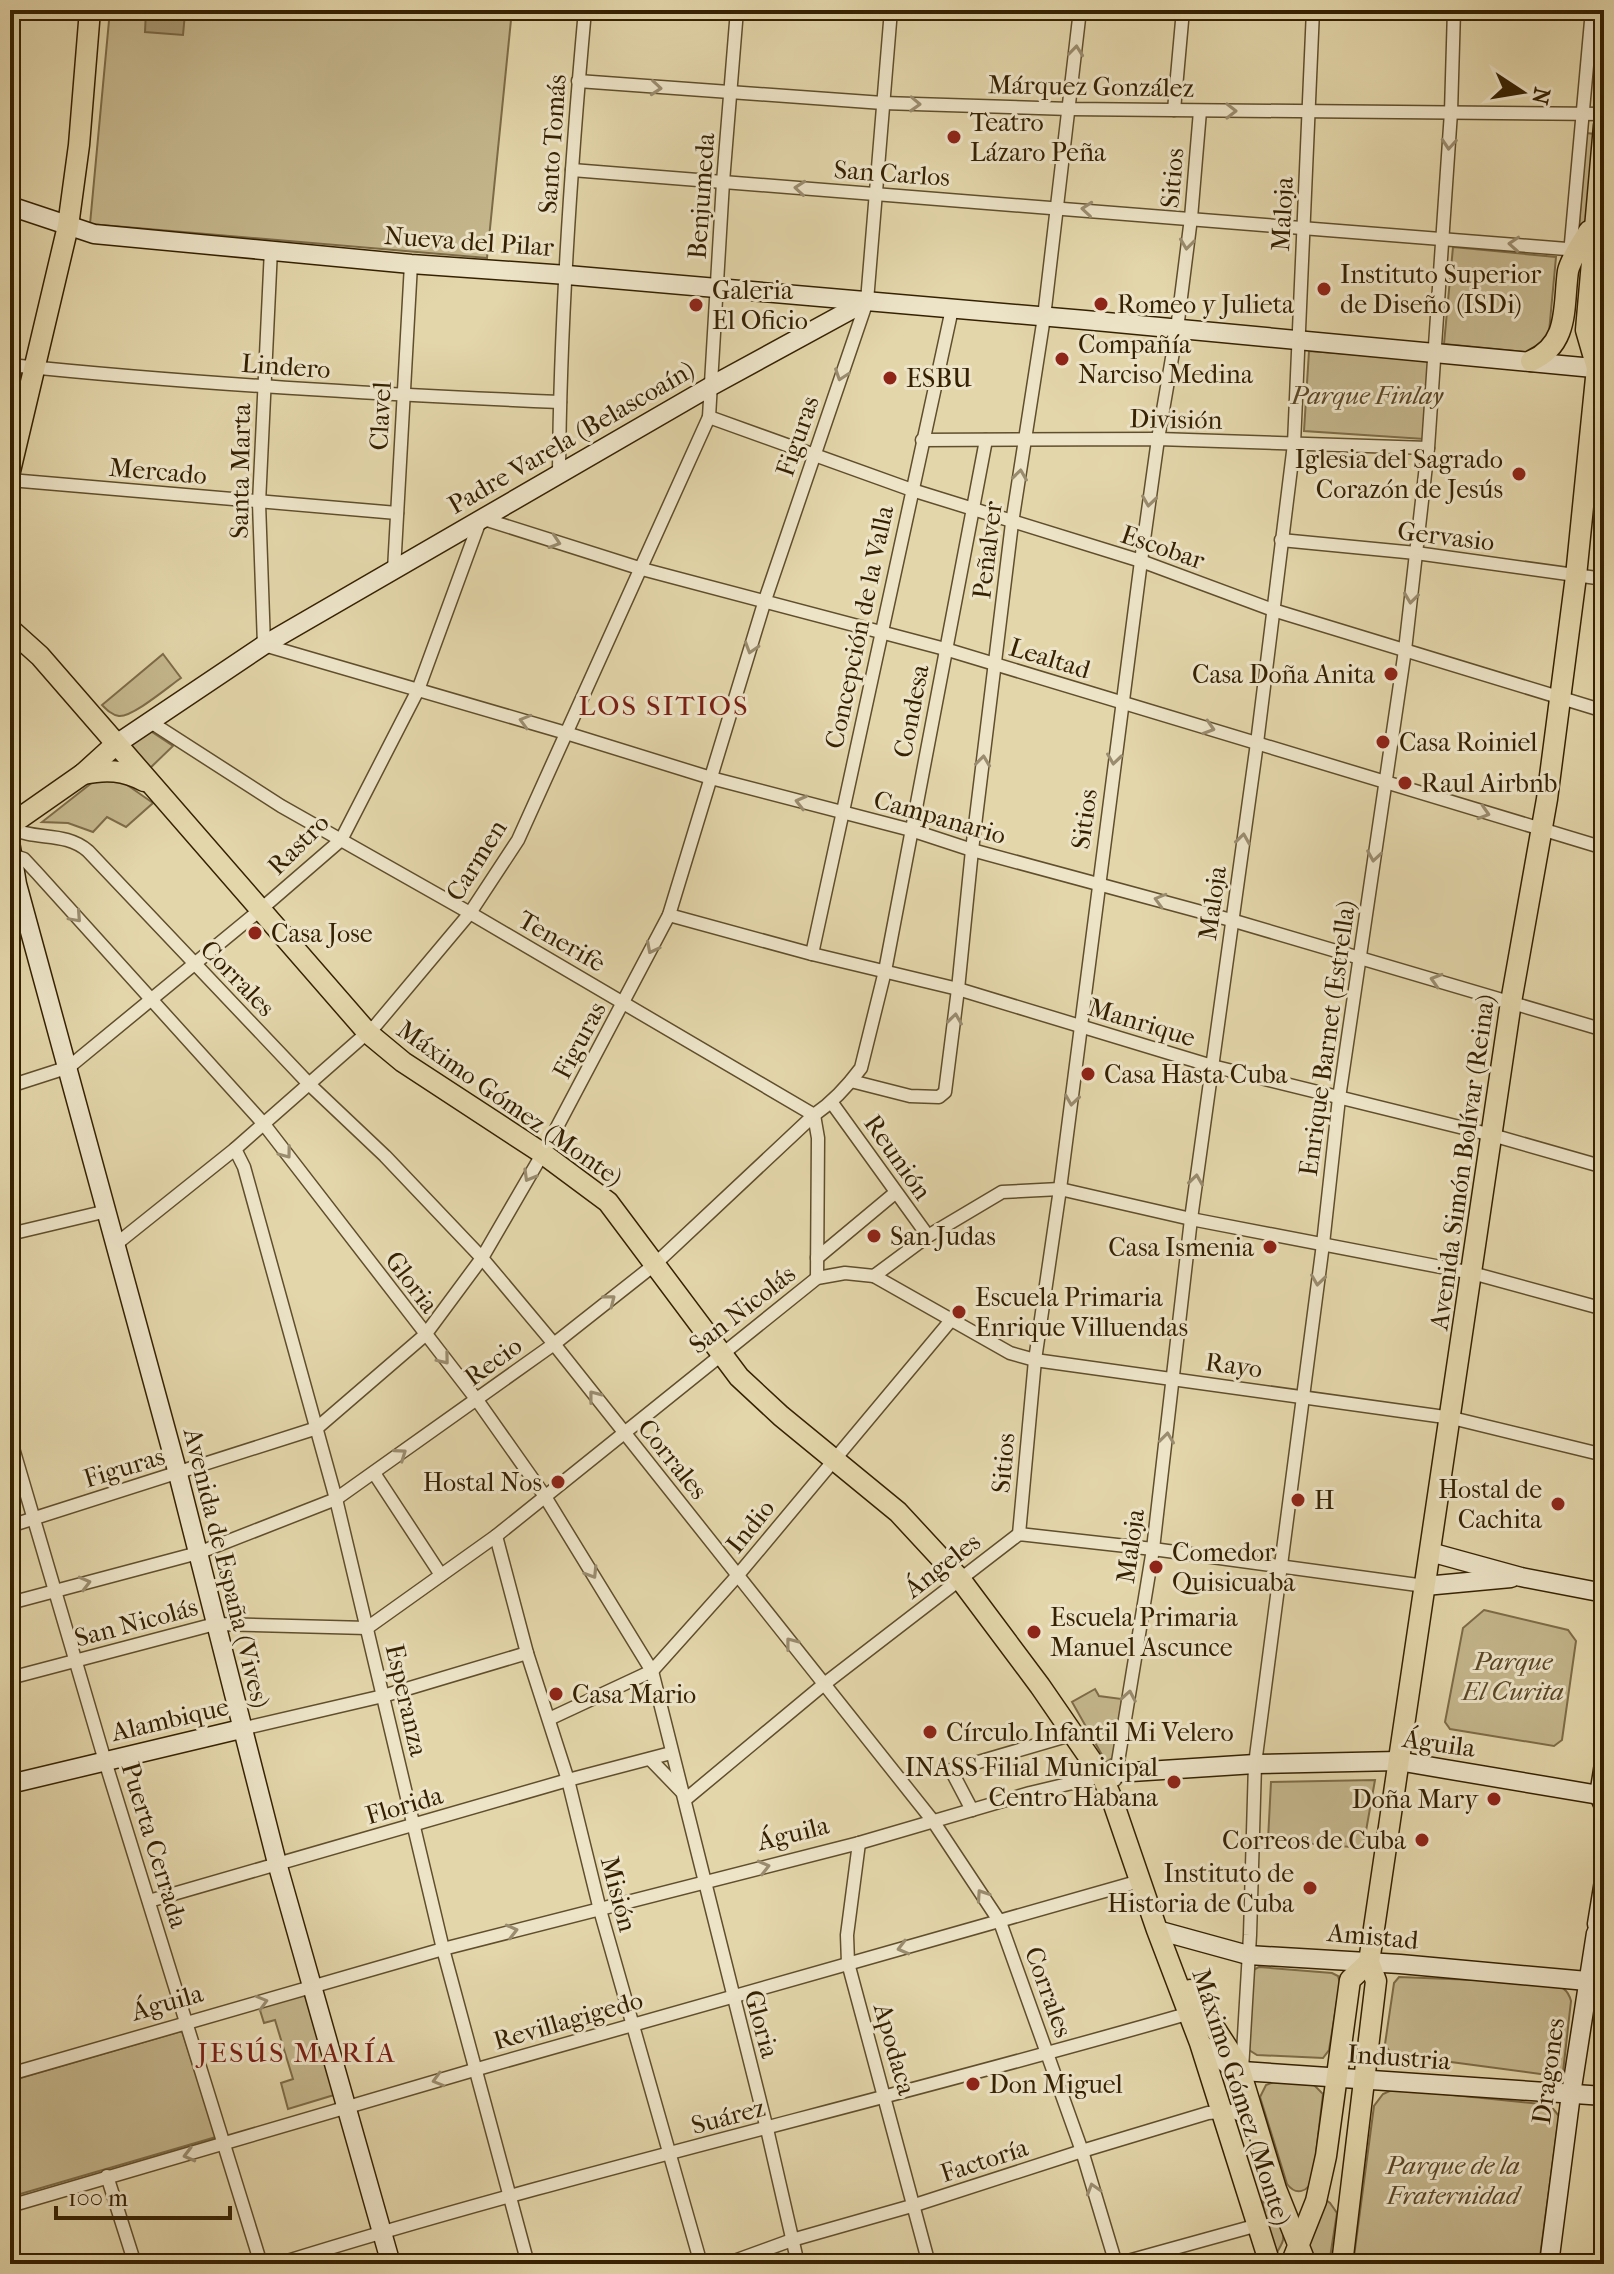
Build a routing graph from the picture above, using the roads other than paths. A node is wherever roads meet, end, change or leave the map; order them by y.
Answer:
1 (90, 10) edge
2 (585, 10) edge
3 (737, 10) edge
4 (891, 10) edge
5 (1080, 10) edge
6 (1183, 10) edge
7 (1313, 10) edge
8 (1454, 10) edge
9 (1592, 10) edge
10 (578, 81) junction
11 (729, 94) junction
12 (883, 103) junction
13 (1070, 109) junction
14 (1174, 110) junction
15 (1310, 110) junction
16 (1200, 111) junction
17 (1451, 112) junction
18 (1583, 114) junction
19 (1604, 114) edge
20 (1604, 126) edge
21 (572, 170) junction
22 (723, 182) junction
23 (876, 194) junction
24 (10, 206) edge
25 (1058, 207) junction
26 (1191, 218) junction
27 (68, 226) junction
28 (1304, 228) junction
29 (1442, 239) junction
30 (271, 249) junction
31 (1583, 254) edge
32 (411, 264) junction
33 (567, 275) junction
34 (717, 288) junction
35 (867, 301) junction
36 (952, 309) junction
37 (1044, 317) junction
38 (1177, 329) junction
39 (1297, 341) junction
40 (1604, 341) edge
41 (1435, 354) junction
42 (1531, 361) junction
43 (10, 365) edge
44 (1602, 365) edge
45 (35, 368) junction
46 (713, 385) junction
47 (264, 386) junction
48 (404, 396) junction
49 (560, 402) junction
50 (709, 417) junction
51 (1598, 437) edge
52 (14, 438) edge
53 (1025, 439) junction
54 (1158, 439) junction
55 (922, 440) junction
56 (986, 440) junction
57 (1294, 444) junction
58 (1428, 448) junction
59 (813, 456) junction
60 (10, 471) edge
61 (559, 473) junction
62 (10, 480) edge
63 (912, 490) junction
64 (259, 503) junction
65 (972, 509) junction
66 (397, 513) junction
67 (481, 518) junction
68 (1012, 523) junction
69 (1281, 540) junction
70 (1416, 553) junction
71 (1141, 561) junction
72 (642, 569) junction
73 (394, 570) junction
74 (1576, 576) junction
75 (1604, 579) edge
76 (765, 600) junction
77 (1273, 610) junction
78 (10, 629) edge
79 (880, 633) junction
80 (264, 645) junction
81 (945, 649) junction
82 (1405, 650) junction
83 (995, 664) junction
84 (418, 690) junction
85 (1560, 700) junction
86 (1122, 702) junction
87 (1604, 711) edge
88 (149, 721) junction
89 (566, 733) junction
90 (1257, 743) junction
91 (115, 745) junction
92 (83, 774) junction
93 (711, 778) junction
94 (1386, 783) junction
95 (151, 785) junction
96 (841, 812) junction
97 (10, 826) edge
98 (911, 830) junction
99 (1541, 830) junction
100 (36, 837) junction
101 (341, 840) junction
102 (1604, 848) edge
103 (972, 850) junction
104 (15, 852) edge
105 (12, 880) edge
106 (1098, 883) junction
107 (260, 910) junction
108 (470, 913) junction
109 (669, 915) junction
110 (1231, 920) junction
111 (812, 954) junction
112 (1359, 956) junction
113 (194, 963) junction
114 (885, 971) junction
115 (958, 989) junction
116 (152, 1000) junction
117 (1511, 1002) junction
118 (624, 1003) junction
119 (1082, 1026) junction
120 (1604, 1030) edge
121 (368, 1033) junction
122 (1212, 1066) junction
123 (69, 1067) junction
124 (851, 1081) junction
125 (310, 1085) junction
126 (10, 1086) edge
127 (1339, 1098) junction
128 (832, 1103) junction
129 (814, 1115) junction
130 (263, 1123) junction
131 (1492, 1135) junction
132 (235, 1149) junction
133 (542, 1153) junction
134 (1604, 1167) edge
135 (1060, 1189) junction
136 (895, 1193) junction
137 (107, 1211) junction
138 (1191, 1219) junction
139 (10, 1234) edge
140 (928, 1236) junction
141 (1323, 1244) junction
142 (115, 1245) junction
143 (482, 1258) junction
144 (817, 1258) junction
145 (654, 1265) junction
146 (1472, 1273) junction
147 (874, 1276) junction
148 (817, 1278) junction
149 (1604, 1309) edge
150 (952, 1319) junction
151 (425, 1335) junction
152 (554, 1344) junction
153 (720, 1354) junction
154 (1035, 1360) junction
155 (1174, 1379) junction
156 (1302, 1396) junction
157 (477, 1400) junction
158 (1452, 1418) junction
159 (317, 1428) junction
160 (623, 1432) junction
161 (10, 1438) edge
162 (1604, 1455) edge
163 (833, 1458) junction
164 (374, 1473) junction
165 (178, 1474) junction
166 (544, 1495) junction
167 (336, 1499) junction
168 (34, 1518) junction
169 (10, 1526) edge
170 (1019, 1534) junction
171 (496, 1536) junction
172 (1153, 1549) junction
173 (1430, 1552) junction
174 (198, 1553) junction
175 (1280, 1568) junction
176 (441, 1575) junction
177 (738, 1575) junction
178 (1521, 1577) junction
179 (960, 1579) junction
180 (1425, 1586) junction
181 (57, 1591) junction
182 (1604, 1593) edge
183 (10, 1603) edge
184 (215, 1624) junction
185 (367, 1628) junction
186 (527, 1653) junction
187 (77, 1660) junction
188 (652, 1671) junction
189 (10, 1678) edge
190 (823, 1685) junction
191 (383, 1696) junction
192 (549, 1719) junction
193 (241, 1729) junction
194 (1074, 1734) junction
195 (671, 1753) junction
196 (650, 1759) junction
197 (105, 1761) junction
198 (1398, 1761) junction
199 (1255, 1764) junction
200 (1604, 1764) edge
201 (1109, 1774) junction
202 (568, 1780) junction
203 (10, 1784) edge
204 (686, 1797) junction
205 (1602, 1799) edge
206 (972, 1810) junction
207 (933, 1821) junction
208 (415, 1826) junction
209 (859, 1843) junction
210 (277, 1863) junction
211 (1140, 1881) junction
212 (1604, 1881) edge
213 (705, 1882) junction
214 (149, 1901) junction
215 (600, 1910) junction
216 (1000, 1922) junction
217 (1160, 1938) junction
218 (1598, 1939) edge
219 (443, 1949) junction
220 (1248, 1955) junction
221 (1369, 1962) junction
222 (848, 1963) junction
223 (1587, 1981) junction
224 (311, 1989) junction
225 (732, 1998) junction
226 (1190, 2013) junction
227 (187, 2023) junction
228 (634, 2025) junction
229 (1200, 2043) junction
230 (1047, 2054) junction
231 (474, 2070) junction
232 (1242, 2071) junction
233 (10, 2074) edge
234 (1337, 2078) junction
235 (1364, 2081) junction
236 (1571, 2094) junction
237 (1604, 2096) edge
238 (886, 2098) junction
239 (346, 2107) junction
240 (1222, 2110) junction
241 (1256, 2122) junction
242 (767, 2129) junction
243 (224, 2145) junction
244 (1082, 2151) junction
245 (671, 2154) junction
246 (107, 2176) junction
247 (1321, 2182) junction
248 (1276, 2189) junction
249 (509, 2197) junction
250 (915, 2205) junction
251 (10, 2206) edge
252 (1258, 2225) junction
253 (381, 2232) junction
254 (792, 2240) junction
255 (1299, 2258) edge
256 (135, 2264) edge
257 (261, 2264) edge
258 (278, 2264) edge
259 (391, 2264) edge
260 (528, 2264) edge
261 (701, 2264) edge
262 (726, 2264) edge
263 (798, 2264) edge
264 (929, 2264) edge
265 (1116, 2264) edge
266 (1270, 2264) edge
267 (1342, 2264) edge
268 (1549, 2264) edge

1 - 27 main road
2 - 10 street, Santo Tomás
3 - 11 street, Benjumeda
4 - 12 street, Figuras
13 -> 5 street, Peñalver
6 - 14 street, Sitios
7 - 15 street, Maloja
8 - 17 street, Enrique Barnet (Estrella)
9 - 18 street
10 -> 11 street, Márquez González
10 - 21 street, Santo Tomás
11 - 12 street, Márquez González
11 - 22 street, Benjumeda
12 -> 13 street, Márquez González
12 - 23 street, Figuras
13 - 14 street, Márquez González
13 - 25 street, Peñalver
14 - 16 street, Márquez González
16 -> 15 street, Márquez González
15 - 17 street, Márquez González
15 - 28 street, Maloja
16 - 26 street, Sitios
17 - 18 street, Márquez González
17 -> 29 street, Enrique Barnet (Estrella)
18 - 19 street, Márquez González
18 - 31 street
20 - 31 main road
21 - 22 street, San Carlos
21 - 33 street, Santo Tomás
23 -> 22 street, San Carlos
22 - 34 street, Benjumeda
23 - 25 street, San Carlos
23 - 35 street, Figuras
24 - 27 street, Nueva del Pilar
26 -> 25 street, San Carlos
25 - 37 street, Peñalver
26 - 28 street, San Carlos
26 -> 38 street, Sitios
27 - 30 street, Nueva del Pilar
27 - 45 main road
28 - 29 street, San Carlos
28 - 39 street, Maloja
31 -> 29 street, San Carlos
29 - 41 street, Enrique Barnet (Estrella)
30 - 32 street, Nueva del Pilar
30 - 47 street, Santa Marta
31 - 42 main road
31 - 44 main road
32 - 33 street, Nueva del Pilar
32 - 48 street, Clavel
33 - 34 street, Nueva del Pilar
33 - 49 street, Santo Tomás
34 - 35 street, Nueva del Pilar
34 - 46 street, Benjumeda
35 - 36 street
35 - 46 street, Padre Varela (Belascoaín)
35 -> 59 street, Figuras
36 - 37 street
36 - 55 street, Concepción de la Valla
37 - 38 street
37 - 53 street, Peñalver
38 - 39 street
38 - 54 street, Sitios
39 - 41 street
39 - 57 street, Maloja
40 - 44 main road
41 - 42 street
41 - 58 street, Enrique Barnet (Estrella)
42 - 44 street
43 - 45 street, Lindero
44 - 51 main road, Avenida Simón Bolívar (Reina)
45 - 47 street, Lindero
45 - 52 main road
46 - 50 street, Carmen
46 - 61 street, Padre Varela (Belascoaín)
47 - 48 street, Lindero
47 - 64 street, Santa Marta
48 - 49 street, Lindero
48 - 66 street, Clavel
49 - 61 street, Santo Tomás
50 - 59 street, Escobar
50 - 72 street, Carmen
51 - 74 main road, Avenida Simón Bolívar (Reina)
52 - 60 main road
53 - 54 street, División
53 - 56 street, División
68 -> 53 street, Peñalver
54 - 57 street, División
54 -> 71 street, Sitios
55 - 56 street, División
55 - 63 street, Concepción de la Valla
56 - 65 street, Condesa
57 - 58 street, División
57 - 69 street, Maloja
58 - 70 street, Enrique Barnet (Estrella)
59 - 63 street, Escobar
59 - 76 street, Figuras
61 - 67 street, Padre Varela (Belascoaín)
62 - 64 street, Mercado
63 - 65 street, Escobar
63 - 79 street, Concepción de la Valla
64 - 66 street, Mercado
64 - 80 street, Santa Marta
65 - 68 street, Escobar
65 - 81 street, Condesa
66 - 73 street, Clavel
67 -> 72 street, Lealtad
67 - 73 street, Padre Varela (Belascoaín)
67 - 84 street, Rastro
68 - 71 street, Escobar
68 - 83 street, Peñalver
69 - 70 street, Gervasio
69 - 77 street, Maloja
70 - 74 street, Gervasio
70 -> 82 street, Enrique Barnet (Estrella)
71 - 77 street, Escobar
71 - 86 street, Sitios
72 - 76 street, Lealtad
72 - 89 street, Carmen
73 - 80 street, Padre Varela (Belascoaín)
74 - 75 street, Gervasio
74 - 85 main road, Avenida Simón Bolívar (Reina)
76 - 79 street, Lealtad
76 -> 93 street, Figuras
77 - 82 street, Escobar
77 - 90 street, Maloja
78 - 91 main road, Máximo Gómez (Monte)
79 - 81 street, Lealtad
79 - 96 street, Concepción de la Valla
80 - 84 street, Campanario
80 - 88 street, Padre Varela (Belascoaín)
81 - 83 street, Lealtad
81 - 98 street, Condesa
82 - 85 street, Escobar
82 - 94 street, Enrique Barnet (Estrella)
83 - 86 street, Lealtad
103 -> 83 street, Peñalver
89 -> 84 street, Campanario
84 - 101 street, Rastro
85 - 87 street, Escobar
85 - 99 main road, Avenida Simón Bolívar (Reina)
86 -> 90 street, Lealtad
86 -> 106 street, Sitios
88 - 91 street, Padre Varela (Belascoaín)
88 - 101 street, Tenerife
89 - 93 street, Campanario
89 - 108 street, Carmen
90 - 94 street, Lealtad
110 -> 90 street, Maloja
91 - 92 main road, Padre Varela (Belascoaín)
91 - 95 main road, Máximo Gómez (Monte)
92 - 95 main road
92 - 97 main road, Padre Varela (Belascoaín)
96 -> 93 street, Campanario
93 - 109 street, Figuras
94 -> 99 street, Lealtad
94 -> 112 street, Enrique Barnet (Estrella)
95 - 107 main road, Máximo Gómez (Monte)
96 - 98 street, Campanario
96 - 111 street, Concepción de la Valla
97 - 100 street, Corrales
98 - 103 street, Campanario
98 - 114 street, Condesa
99 - 102 street, Lealtad
99 - 117 main road, Avenida Simón Bolívar (Reina)
100 - 104 street
100 - 113 street, Corrales
101 - 107 street, Rastro
101 - 108 street, Tenerife
103 - 106 street, Campanario
103 - 115 street, Peñalver
104 - 105 street, Avenida de España (Vives)
104 -> 116 street, Gloria
105 - 123 street, Avenida de España (Vives)
110 -> 106 street, Campanario
106 - 119 street, Sitios
107 - 113 street, Rastro
107 - 121 main road, Máximo Gómez (Monte)
108 - 118 street, Tenerife
108 - 121 street, Carmen
109 - 111 street, Manrique
109 -> 118 street, Figuras
110 - 112 street, Campanario
110 - 122 street, Maloja
111 - 114 street, Manrique
117 -> 112 street, Campanario
112 - 127 street, Enrique Barnet (Estrella)
113 - 116 street, Rastro
113 - 125 street, Corrales
114 - 115 street, Manrique
114 - 124 street, Condesa
115 - 119 street, Manrique
124 -> 115 street, Peñalver
116 - 123 street, Rastro
116 - 130 street, Gloria
117 - 120 street, Campanario
117 - 131 main road, Avenida Simón Bolívar (Reina)
118 - 129 street, Tenerife
118 - 133 street, Figuras
119 - 122 street, Manrique
119 -> 135 street, Sitios
121 - 125 street, Carmen
121 - 133 main road, Máximo Gómez (Monte)
122 - 127 street, Manrique
138 -> 122 street, Maloja
123 - 126 street, Rastro
123 - 137 street, Avenida de España (Vives)
124 - 128 street, Recio
125 - 130 street, Carmen
125 - 143 street, Corrales
127 - 131 street, Manrique
127 - 141 street, Enrique Barnet (Estrella)
128 - 129 street, Recio
128 - 136 street, Reunión
129 - 144 street
129 - 145 street, Recio
130 - 132 street, Carmen
130 -> 151 street, Gloria
131 - 134 street, Manrique
131 - 146 main road, Avenida Simón Bolívar (Reina)
132 - 142 street, Carmen
132 - 159 street, Esperanza
133 -> 143 street, Figuras
133 - 145 main road, Máximo Gómez (Monte)
135 - 138 street
135 - 140 street
135 - 154 street, Sitios
136 - 140 street, Reunión
136 - 144 street
137 - 139 street
137 - 142 street, Avenida de España (Vives)
138 - 141 street
138 - 155 street, Maloja
140 - 147 street
141 - 146 street
141 -> 156 street, Enrique Barnet (Estrella)
142 - 165 street, Avenida de España (Vives)
143 - 151 street, Figuras
143 - 152 street, Corrales
144 - 148 street
152 -> 145 street, Recio
145 - 153 main road, Máximo Gómez (Monte)
146 - 149 street
146 - 158 main road, Avenida Simón Bolívar (Reina)
147 - 148 street, San Nicolás
147 - 150 street, Rayo
148 - 153 street, San Nicolás
150 - 154 street, Rayo
150 - 163 street, Indio
151 -> 157 street, Gloria
151 - 159 street, Figuras
152 - 157 street, Recio
160 -> 152 street, Corrales
153 - 160 street, San Nicolás
153 - 163 main road, Máximo Gómez (Monte)
154 - 155 street, Rayo
154 - 170 street, Sitios
155 - 156 street, Rayo
172 -> 155 street, Maloja
156 - 158 street, Rayo
156 - 175 street, Enrique Barnet (Estrella)
164 -> 157 street, Recio
157 - 166 street, Gloria
158 - 162 street, Rayo
158 - 173 main road, Avenida Simón Bolívar (Reina)
159 - 165 street, Figuras
159 - 167 street, Esperanza
160 - 166 street, San Nicolás
160 - 177 street, Corrales
161 - 168 street, Puerta Cerrada
163 - 177 street, Indio
163 - 179 main road, Máximo Gómez (Monte)
164 - 167 street, Recio
164 - 176 street
165 - 168 street, Figuras
165 - 174 street, Avenida de España (Vives)
166 - 171 street, San Nicolás
166 -> 188 street, Gloria
167 - 174 street, Recio
167 - 185 street, Esperanza
168 - 169 street, Figuras
168 - 181 street, Puerta Cerrada
170 - 172 street, Ángeles
170 - 179 street, Ángeles
171 - 176 street, San Nicolás
171 - 186 street, Misión
172 - 175 street, Ángeles
201 -> 172 street, Maloja
173 - 178 street
173 - 180 main road, Avenida Simón Bolívar (Reina)
181 -> 174 street, Recio
174 - 184 street, Avenida de España (Vives)
175 - 180 street, Ángeles
175 - 199 street, Enrique Barnet (Estrella)
176 - 185 street, San Nicolás
177 - 188 street, Indio
190 -> 177 street, Corrales
178 - 180 street
178 - 182 street
179 - 190 street, Ángeles
179 - 194 main road, Máximo Gómez (Monte)
180 - 198 main road, Avenida Simón Bolívar (Reina)
181 - 183 street, Recio
181 - 187 street, Puerta Cerrada
184 - 185 street, San Nicolás
184 - 187 street, San Nicolás
184 - 193 street, Avenida de España (Vives)
185 - 191 street, Esperanza
186 - 191 street, Alambique
186 - 192 street, Misión
187 - 189 street, San Nicolás
187 - 197 street, Puerta Cerrada
188 - 192 street, Indio
188 - 195 street, Gloria
190 - 204 street, Ángeles
190 - 207 street, Corrales
191 - 193 street, Alambique
191 - 208 street, Esperanza
192 - 202 street, Misión
193 - 197 street, Alambique
193 - 210 street, Avenida de España (Vives)
194 - 201 main road, Máximo Gómez (Monte)
194 - 206 street
195 - 196 street, Florida
195 - 204 street, Gloria
196 - 202 street, Florida
196 - 204 street
197 - 203 street, Alambique
197 - 214 street, Puerta Cerrada
198 - 199 street, Águila
198 - 205 street, Águila
198 - 221 main road, Avenida Simón Bolívar (Reina)
199 - 201 street, Águila
199 - 220 street, Enrique Barnet (Estrella)
200 - 205 street
201 - 206 street, Águila
201 - 211 main road, Máximo Gómez (Monte)
202 - 208 street, Florida
202 - 215 street, Misión
204 - 213 street, Gloria
206 - 207 street, Águila
207 - 209 street, Águila
216 -> 207 street, Corrales
208 - 210 street, Florida
208 - 219 street, Esperanza
213 -> 209 street, Águila
209 - 222 street, Apodaca
210 - 214 street, Florida
210 - 224 street, Avenida de España (Vives)
211 - 216 street, Revillagigedo
211 - 217 main road, Máximo Gómez (Monte)
212 - 218 street, Dragones
213 - 215 street, Águila
213 - 225 street, Gloria
214 - 227 street, Puerta Cerrada
219 -> 215 street, Águila
215 - 228 street, Misión
216 -> 222 street, Revillagigedo
216 - 230 street, Corrales
217 - 220 street, Amistad
217 - 226 main road, Máximo Gómez (Monte)
217 - 232 main road, Máximo Gómez (Monte)
218 - 223 street, Dragones
219 - 224 street, Águila
219 - 231 street, Esperanza
220 - 221 street, Amistad
220 - 232 street, Enrique Barnet (Estrella)
221 - 223 street, Amistad
221 - 234 main road, Avenida Simón Bolívar (Reina)
221 - 235 main road, Avenida Simón Bolívar (Reina)
222 - 225 street, Revillagigedo
222 - 238 street, Apodaca
223 - 236 street, Dragones
227 -> 224 street, Águila
224 - 239 street, Avenida de España (Vives)
225 - 228 street, Revillagigedo
225 - 242 street, Gloria
226 - 229 main road, Máximo Gómez (Monte)
226 - 230 street, Suárez
227 - 233 street, Águila
227 - 243 street, Puerta Cerrada
228 - 231 street, Revillagigedo
228 - 245 street, Misión
229 - 232 street, Industria
229 - 240 main road, Máximo Gómez (Monte)
230 - 238 street, Suárez
230 - 244 street, Corrales
231 -> 239 street, Revillagigedo
231 - 249 street, Esperanza
232 - 234 street, Industria
232 - 241 main road, Máximo Gómez (Monte)
234 - 235 street, Industria
234 - 247 main road, Avenida Simón Bolívar (Reina)
235 - 236 street, Industria
235 - 267 main road, Avenida Simón Bolívar (Reina)
236 - 237 street, Industria
236 - 268 street, Dragones
238 - 242 street, Suárez
238 - 250 street, Apodaca
239 - 243 street, Revillagigedo
239 - 253 street, Avenida de España (Vives)
240 - 241 street
240 - 244 street, Factoría
240 - 252 main road, Máximo Gómez (Monte)
241 - 248 main road, Máximo Gómez (Monte)
242 - 245 street, Suárez
242 - 254 street, Gloria
243 -> 246 street, Revillagigedo
243 - 257 street, Puerta Cerrada
244 - 250 street, Factoría
265 -> 244 street, Corrales
245 - 249 street, Suárez
245 - 261 street, Misión
246 - 251 street, Revillagigedo
246 - 256 street
247 - 248 main road
247 - 255 main road, Avenida Simón Bolívar (Reina)
248 - 255 main road, Máximo Gómez (Monte)
249 - 253 street, Suárez
249 - 260 street, Esperanza
250 - 254 street, Factoría
250 - 264 street, Apodaca
252 - 265 street
252 - 266 main road, Máximo Gómez (Monte)
253 - 258 street, Suárez
253 - 259 street, Avenida de España (Vives)
254 - 262 street, Factoría
254 - 263 street, Gloria

